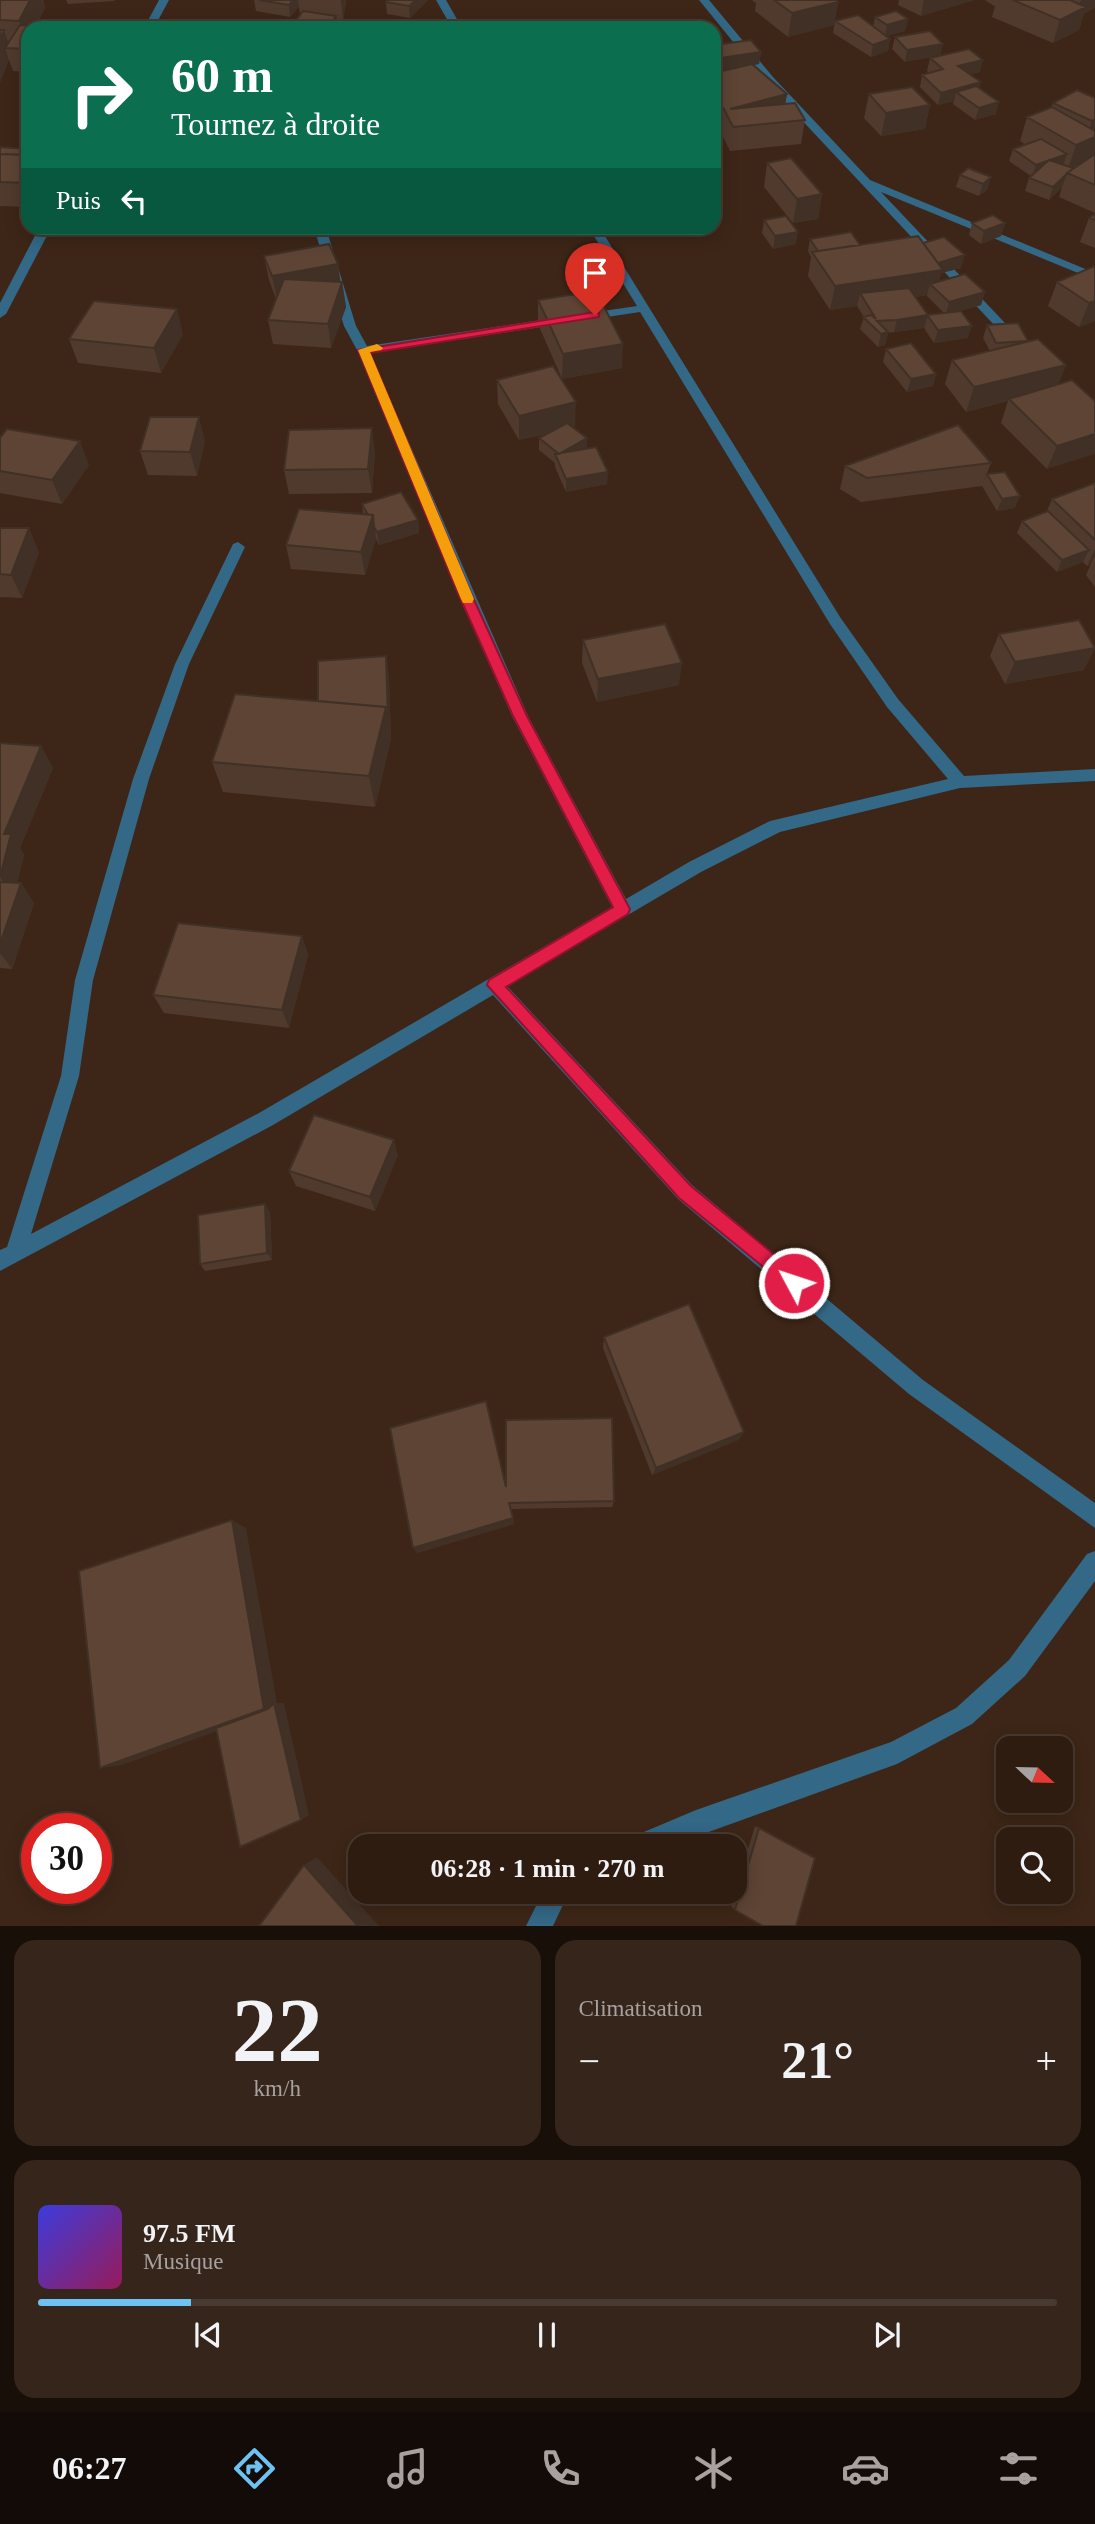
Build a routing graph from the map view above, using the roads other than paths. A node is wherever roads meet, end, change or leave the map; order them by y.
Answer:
1 (164, 0) edge
2 (441, 0) edge
3 (704, 0) edge
4 (153, 21) edge
5 (453, 21) edge
6 (864, 180) junction
7 (41, 235) edge
8 (322, 235) edge
9 (599, 235) edge
10 (1095, 277) edge
11 (6, 290) edge
12 (645, 308) junction
13 (0, 314) edge
14 (1021, 347) edge
15 (363, 350) junction
16 (238, 547) dead end
17 (1095, 775) edge
18 (960, 782) junction
19 (622, 909) junction
20 (495, 985) junction
21 (8, 1257) edge
22 (1095, 1517) edge
23 (1095, 1562) edge
24 (668, 1834) edge
25 (550, 1904) edge
26 (539, 1926) edge

1 - 4 street
2 - 5 street
3 - 6 street
6 - 10 street
6 - 14 street
7 - 11 street
8 - 15 street
9 - 12 street
11 - 13 street
12 - 15 street
12 - 18 street
15 - 19 street
16 - 21 street
17 - 18 street
18 - 19 street
19 - 20 street
20 - 21 street
20 - 22 street
23 - 24 street
25 - 26 street

